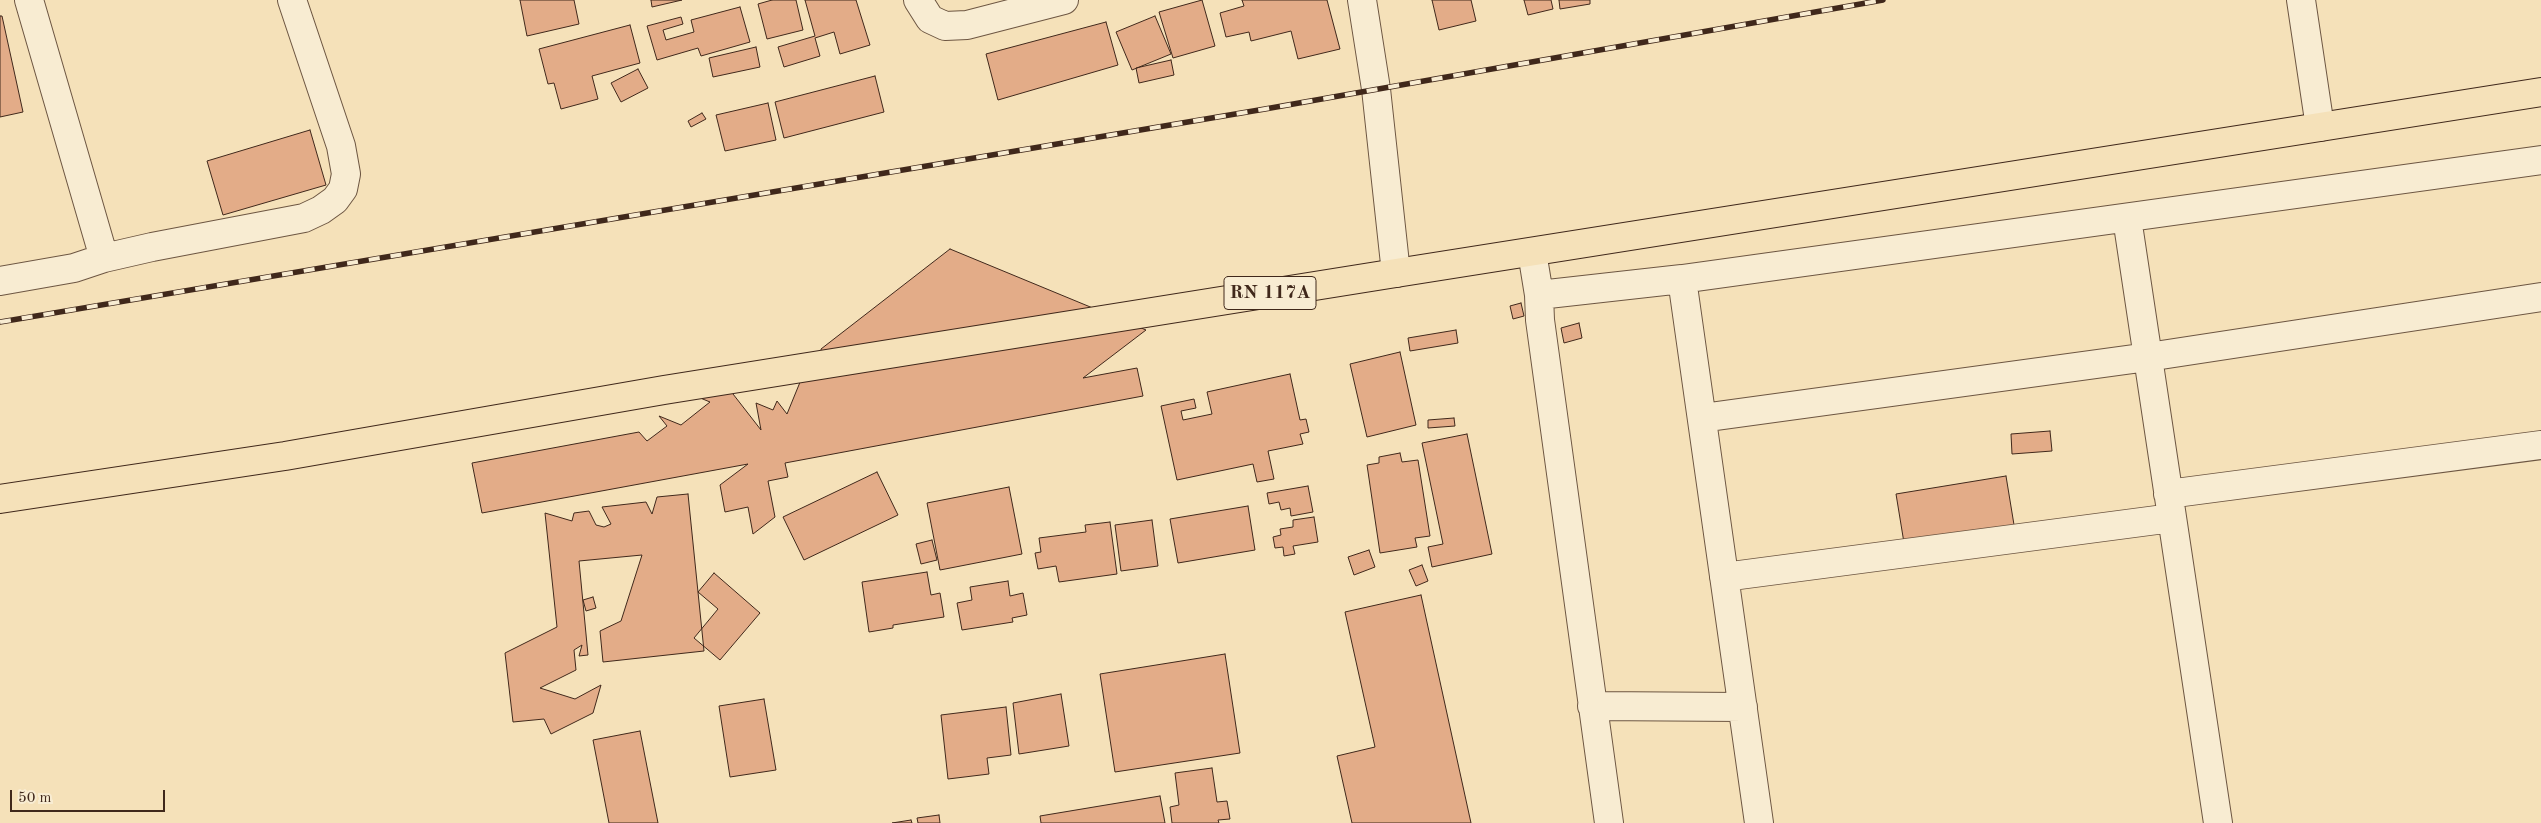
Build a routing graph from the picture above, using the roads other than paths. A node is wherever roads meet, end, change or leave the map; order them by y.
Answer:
1 (29, 0) edge
2 (292, 0) edge
3 (918, 0) edge
4 (1064, 0) edge
5 (1362, 0) edge
6 (2301, 0) edge
7 (2541, 92) edge
8 (2320, 127) junction
9 (2541, 160) edge
10 (2127, 218) junction
11 (1532, 252) junction
12 (104, 258) junction
13 (1396, 273) junction
14 (1682, 279) junction
15 (0, 281) edge
16 (1539, 295) junction
17 (2541, 297) edge
18 (2148, 357) junction
19 (1702, 418) junction
20 (2541, 445) edge
21 (0, 499) edge
22 (2170, 506) junction
23 (1724, 576) junction
24 (1592, 706) junction
25 (1743, 707) junction
26 (1609, 823) edge
27 (1759, 823) edge
28 (2218, 823) edge

1 - 12 street
2 - 12 street
3 - 4 street
5 - 13 street
6 - 8 street
7 - 8 main road, RN 117A
8 - 11 main road, RN 117A
9 - 10 street
10 - 14 street
10 - 18 street
11 - 13 main road, RN 117A
11 - 16 street
12 - 15 street
13 - 21 main road, RN 117A
14 - 16 street
14 - 19 street
16 - 24 street
17 - 18 street
18 - 19 street
18 - 22 street
19 - 23 street
20 - 22 street
22 - 23 street
22 - 28 street
23 - 25 street
24 - 25 street
24 - 26 street
25 - 27 street

